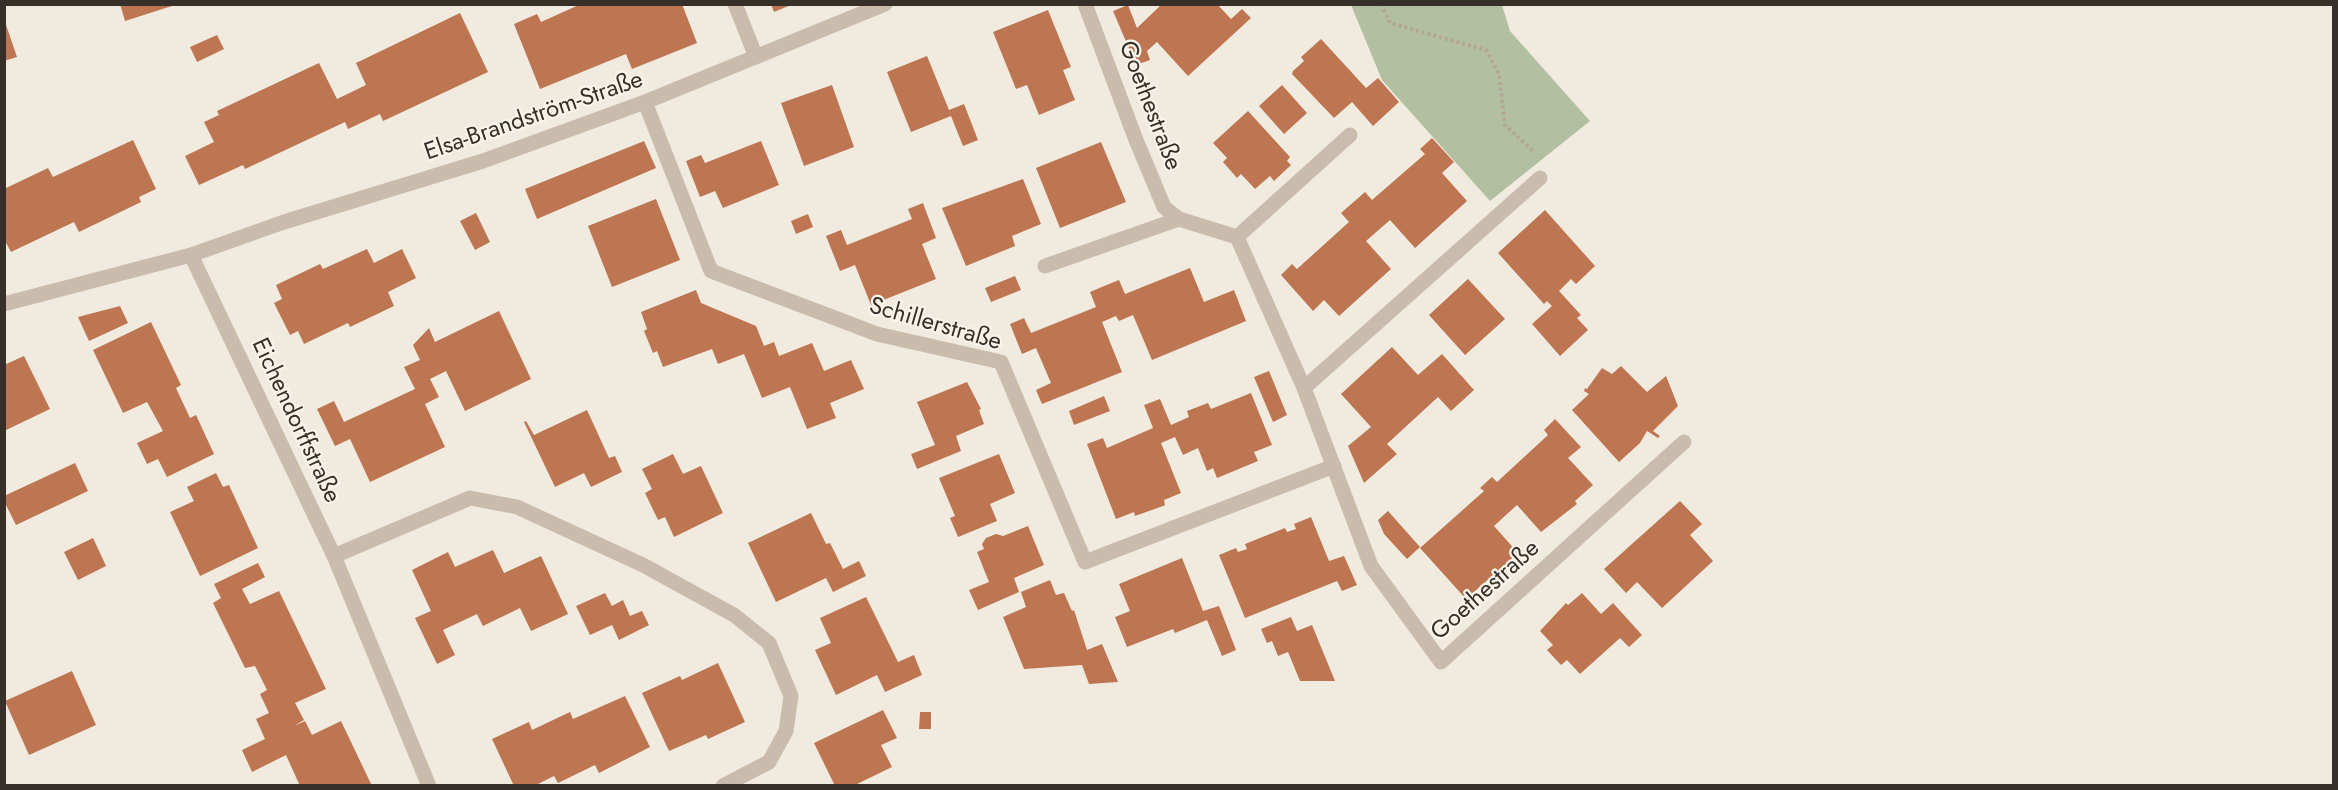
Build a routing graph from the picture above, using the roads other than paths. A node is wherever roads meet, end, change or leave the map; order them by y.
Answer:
1 (735, 4) edge
2 (885, 4) edge
3 (1085, 4) edge
4 (756, 57) junction
5 (645, 102) junction
6 (1350, 135) dead end
7 (1540, 178) road end
8 (1179, 219) junction
9 (1237, 237) junction
10 (191, 255) junction
11 (1046, 266) dead end
12 (4, 304) edge
13 (1304, 387) junction
14 (1684, 442) dead end
15 (1334, 466) junction
16 (334, 556) junction
17 (429, 786) edge
18 (723, 786) edge

1 - 4 street
2 - 4 street, Elsa-Brandström-Straße
3 - 8 street, Goethestraße
4 - 5 street, Elsa-Brandström-Straße
5 - 10 street, Elsa-Brandström-Straße
5 - 15 street, Schillerstraße
6 - 9 street
7 - 13 street
8 - 9 street
8 - 11 street
9 - 13 street, Goethestraße
10 - 12 street
10 - 16 street, Eichendorffstraße
13 - 15 street, Goethestraße
14 - 15 street, Goethestraße
16 - 17 street, Eichendorffstraße
16 - 18 street

